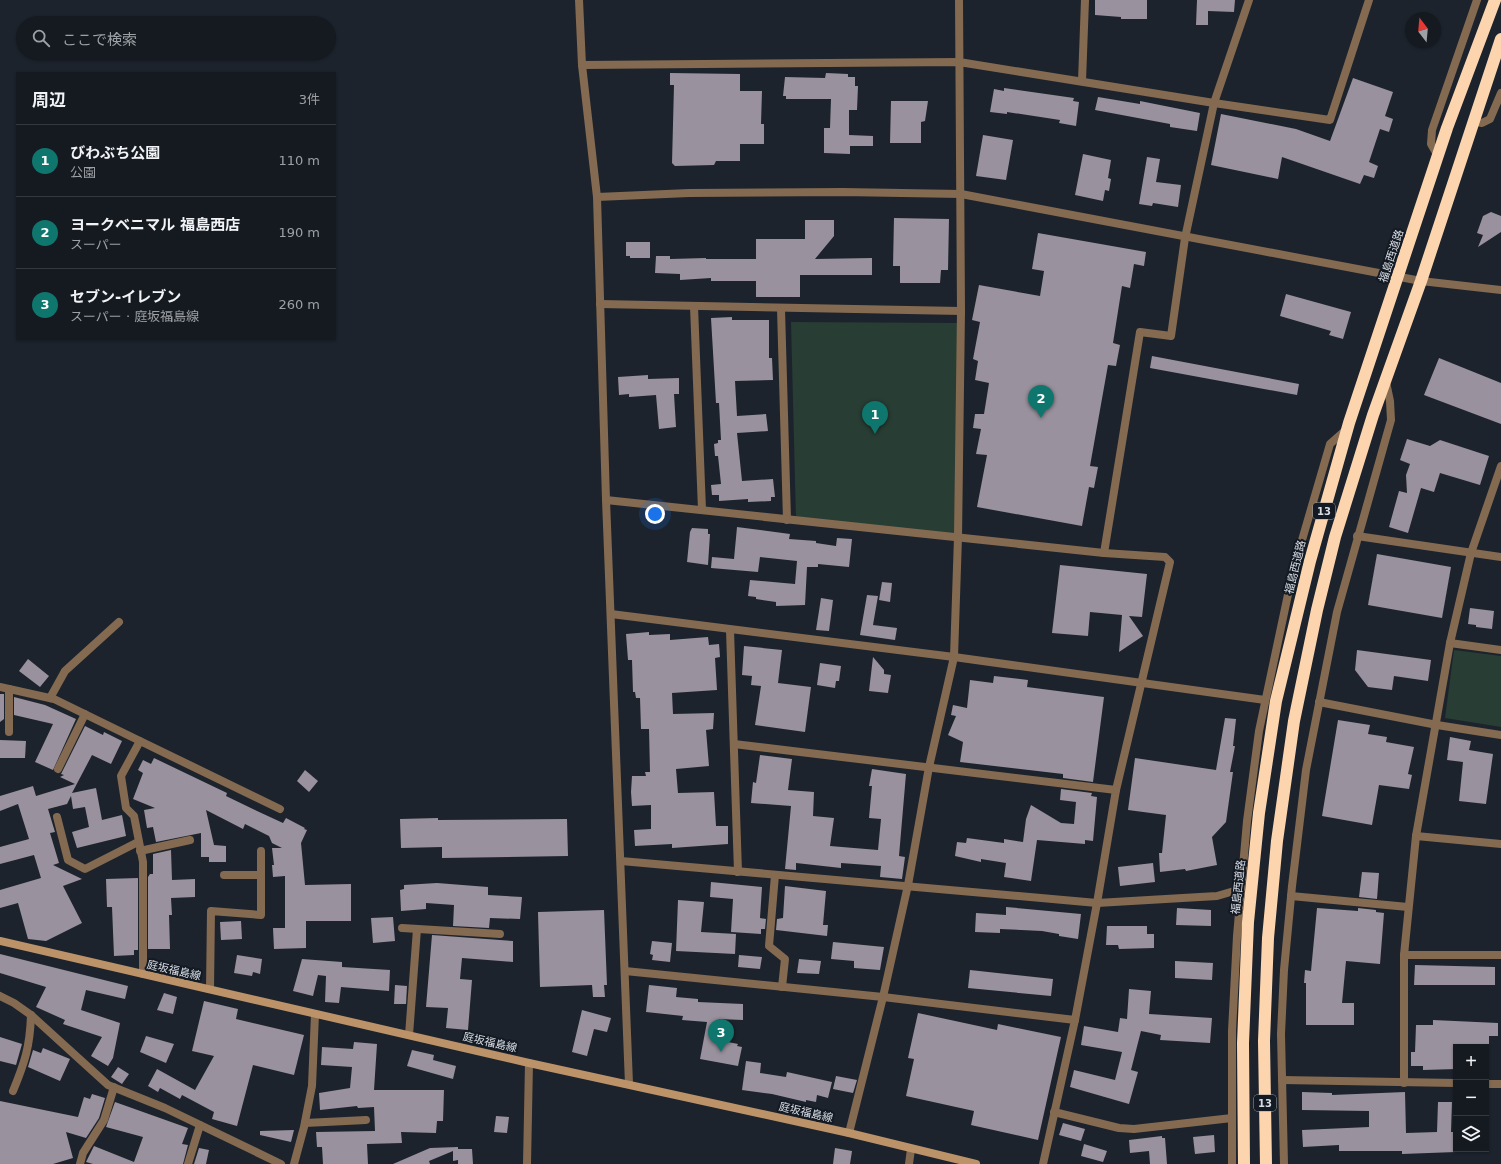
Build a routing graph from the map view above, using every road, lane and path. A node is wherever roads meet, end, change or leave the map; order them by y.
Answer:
1 (579, 0) edge
2 (959, 0) edge
3 (1084, 0) edge
4 (1249, 0) edge
5 (1369, 0) edge
6 (1477, 0) edge
7 (1495, 0) edge
8 (1501, 39) edge
9 (959, 62) junction
10 (582, 65) junction
11 (1082, 81) junction
12 (1501, 93) edge
13 (1214, 103) junction
14 (1473, 121) junction
15 (1438, 156) junction
16 (961, 194) junction
17 (598, 197) junction
18 (1185, 238) junction
19 (1398, 276) junction
20 (1421, 281) junction
21 (1501, 290) edge
22 (600, 304) junction
23 (694, 306) junction
24 (781, 309) junction
25 (961, 311) junction
26 (1386, 381) junction
27 (1347, 428) junction
28 (1501, 466) edge
29 (606, 500) junction
30 (702, 510) junction
31 (787, 520) junction
32 (1358, 536) junction
33 (958, 537) junction
34 (1471, 552) junction
35 (1104, 553) junction
36 (1501, 557) edge
37 (611, 614) junction
38 (119, 622) dead end
39 (730, 630) junction
40 (1450, 643) junction
41 (1501, 650) edge
42 (954, 657) junction
43 (1142, 682) junction
44 (0, 687) edge
45 (9, 689) junction
46 (50, 698) junction
47 (1265, 700) junction
48 (1318, 702) junction
49 (85, 714) junction
50 (1437, 725) junction
51 (9, 732) dead end
52 (1501, 735) edge
53 (140, 741) junction
54 (734, 744) junction
55 (929, 767) junction
56 (58, 769) dead end
57 (1116, 790) junction
58 (280, 809) dead end
59 (57, 817) dead end
60 (1416, 836) junction
61 (190, 840) dead end
62 (1501, 844) edge
63 (139, 847) junction
64 (261, 851) dead end
65 (621, 861) junction
66 (738, 872) junction
67 (224, 875) dead end
68 (261, 875) junction
69 (775, 875) junction
70 (908, 885) junction
71 (1241, 889) junction
72 (1291, 896) junction
73 (1097, 903) junction
74 (1408, 907) junction
75 (402, 928) dead end
76 (417, 929) junction
77 (500, 934) dead end
78 (0, 941) edge
79 (1404, 955) junction
80 (1501, 955) edge
81 (625, 972) junction
82 (143, 974) junction
83 (782, 987) junction
84 (210, 989) junction
85 (0, 996) edge
86 (883, 997) junction
87 (315, 1014) junction
88 (31, 1015) junction
89 (1075, 1020) junction
90 (410, 1035) junction
91 (529, 1063) junction
92 (1282, 1080) junction
93 (1404, 1083) junction
94 (1453, 1083) edge
95 (629, 1084) junction
96 (1489, 1084) edge
97 (1501, 1084) edge
98 (114, 1087) junction
99 (13, 1091) dead end
100 (1054, 1112) junction
101 (1232, 1118) junction
102 (366, 1120) dead end
103 (305, 1123) junction
104 (200, 1125) junction
105 (849, 1133) junction
106 (910, 1149) junction
107 (80, 1164) edge
108 (188, 1164) edge
109 (281, 1164) edge
110 (294, 1164) edge
111 (527, 1164) edge
112 (909, 1164) edge
113 (976, 1164) edge
114 (1043, 1164) edge
115 (1232, 1164) edge
116 (1244, 1164) edge
117 (1266, 1164) edge
118 (1284, 1164) edge

1 - 10 street
2 - 9 street
3 - 11 street
4 - 13 street
5 - 13 street
6 - 15 street
7 - 15 highway, 福島西道路 / 13
8 - 14 highway, 13
9 - 10 street
9 - 11 street
9 - 16 street
10 - 17 street
11 - 13 street
12 - 14 street
13 - 18 street
14 - 20 highway, 13
15 - 19 highway, 福島西道路 / 13
16 - 17 street
16 - 18 street
16 - 25 street
17 - 22 street
18 - 19 street
18 - 35 street
19 - 20 street
19 - 27 highway, 福島西道路 / 13
20 - 21 street
20 - 26 highway, 13
22 - 23 street
22 - 29 street
23 - 24 street
23 - 30 street
24 - 25 street
24 - 31 street
25 - 33 street
26 - 32 street
26 - 117 highway, 13
27 - 47 street
27 - 116 highway, 福島西道路 / 13
28 - 34 street
29 - 30 street
29 - 37 street
30 - 31 street
31 - 33 street
32 - 34 street
32 - 48 street
33 - 35 street
33 - 42 street
34 - 36 street
34 - 40 street
35 - 43 street
37 - 39 street
37 - 65 street
38 - 46 street
39 - 42 street
39 - 54 street
40 - 41 street
40 - 50 street
42 - 43 street
42 - 55 street
43 - 47 street
43 - 57 street
44 - 45 street
45 - 46 street
45 - 51 street
46 - 49 street
47 - 71 street
48 - 50 street
48 - 72 street
49 - 53 street
49 - 56 street
50 - 52 street
50 - 60 street
53 - 58 street
53 - 63 street
54 - 55 street
54 - 66 street
55 - 57 street
55 - 70 street
57 - 73 street
59 - 63 street
60 - 62 street
60 - 74 street
61 - 63 street
63 - 82 street
64 - 68 street
65 - 66 street
65 - 81 street
66 - 69 street
67 - 68 street
68 - 84 street
69 - 70 street
69 - 83 street
70 - 73 street
70 - 86 street
71 - 73 street
71 - 101 street
72 - 74 street
72 - 92 street
73 - 89 street
74 - 79 street
75 - 76 street
76 - 77 street
76 - 90 street
78 - 82 main road, 庭坂福島線
79 - 80 street
79 - 93 street
81 - 83 street
81 - 95 street
82 - 84 main road, 庭坂福島線
83 - 86 street
84 - 87 main road, 庭坂福島線
85 - 88 street
86 - 89 street
86 - 105 street
87 - 90 main road, 庭坂福島線
87 - 103 street
88 - 98 street
88 - 99 street
89 - 100 street
90 - 91 main road, 庭坂福島線
91 - 95 main road, 庭坂福島線
91 - 111 street
92 - 93 street
92 - 118 street
93 - 94 street
95 - 105 main road, 庭坂福島線
96 - 97 street
98 - 104 street
98 - 107 street
100 - 101 street
100 - 114 street
101 - 115 street
102 - 103 street
103 - 110 street
104 - 108 street
104 - 109 street
105 - 106 main road, 庭坂福島線
106 - 112 street
106 - 113 main road, 庭坂福島線

